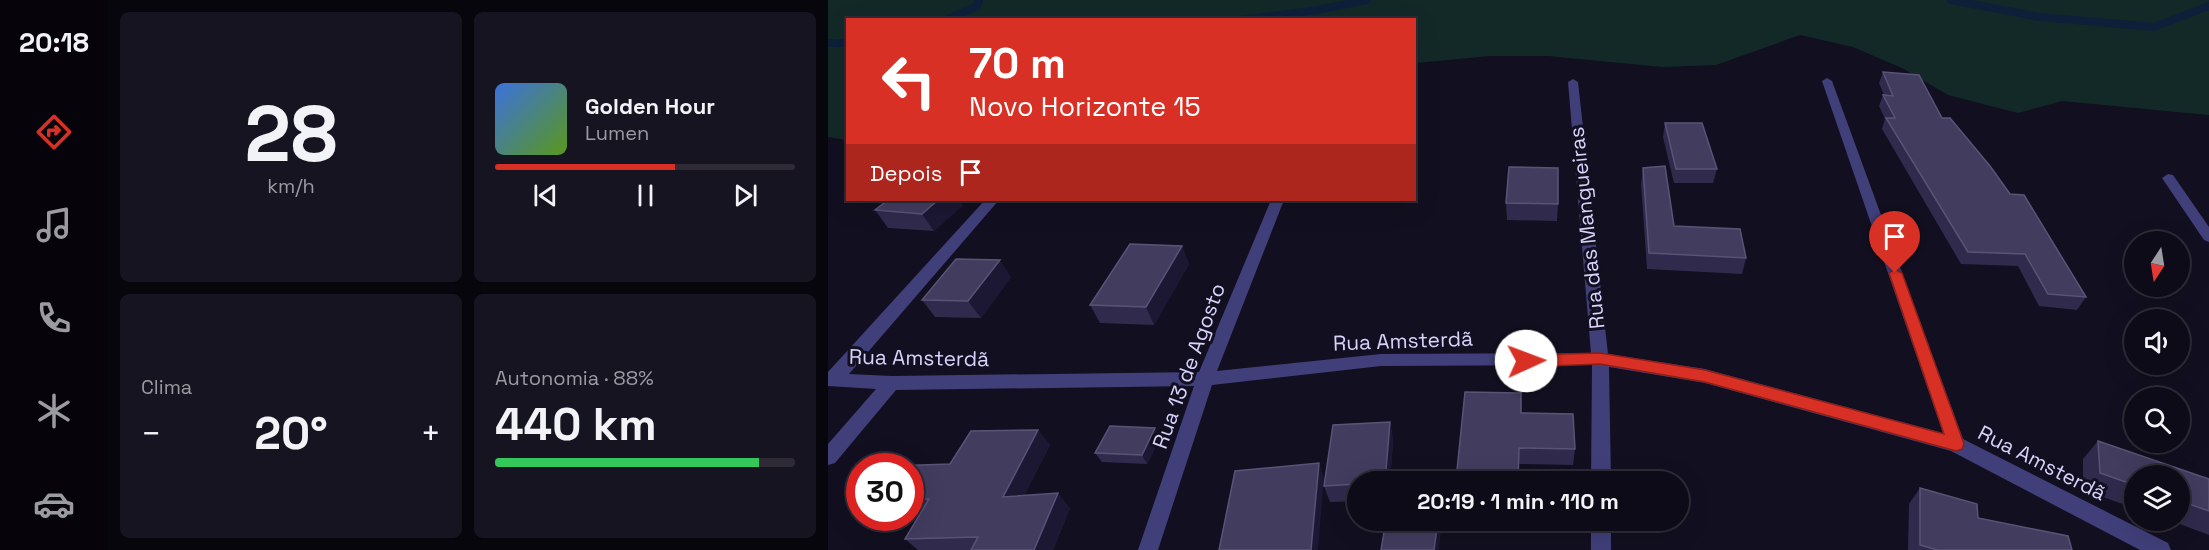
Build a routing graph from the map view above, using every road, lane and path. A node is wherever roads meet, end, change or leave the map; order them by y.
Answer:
1 (1827, 81) dead end
2 (1573, 82) dead end
3 (2168, 178) dead end
4 (991, 201) edge
5 (1277, 201) edge
6 (2209, 237) edge
7 (1600, 359) junction
8 (831, 379) edge
9 (1205, 379) junction
10 (892, 383) junction
11 (1956, 444) junction
12 (828, 457) edge
13 (1601, 471) edge
14 (1601, 531) edge
15 (1148, 550) edge
16 (1601, 550) edge
17 (2161, 550) edge

1 - 11 street
2 - 7 street, Rua das Mangueiras
3 - 6 street
4 - 8 street
5 - 9 street, Rua 13 de Agosto
7 - 9 street, Rua Amsterdã
7 - 11 street, Rua Amsterdã
7 - 13 street, Rua das Mangueiras
8 - 10 street, Rua Amsterdã
9 - 10 street, Rua Amsterdã
9 - 15 street, Rua 13 de Agosto
10 - 12 street
11 - 17 street, Rua Amsterdã
14 - 16 street

